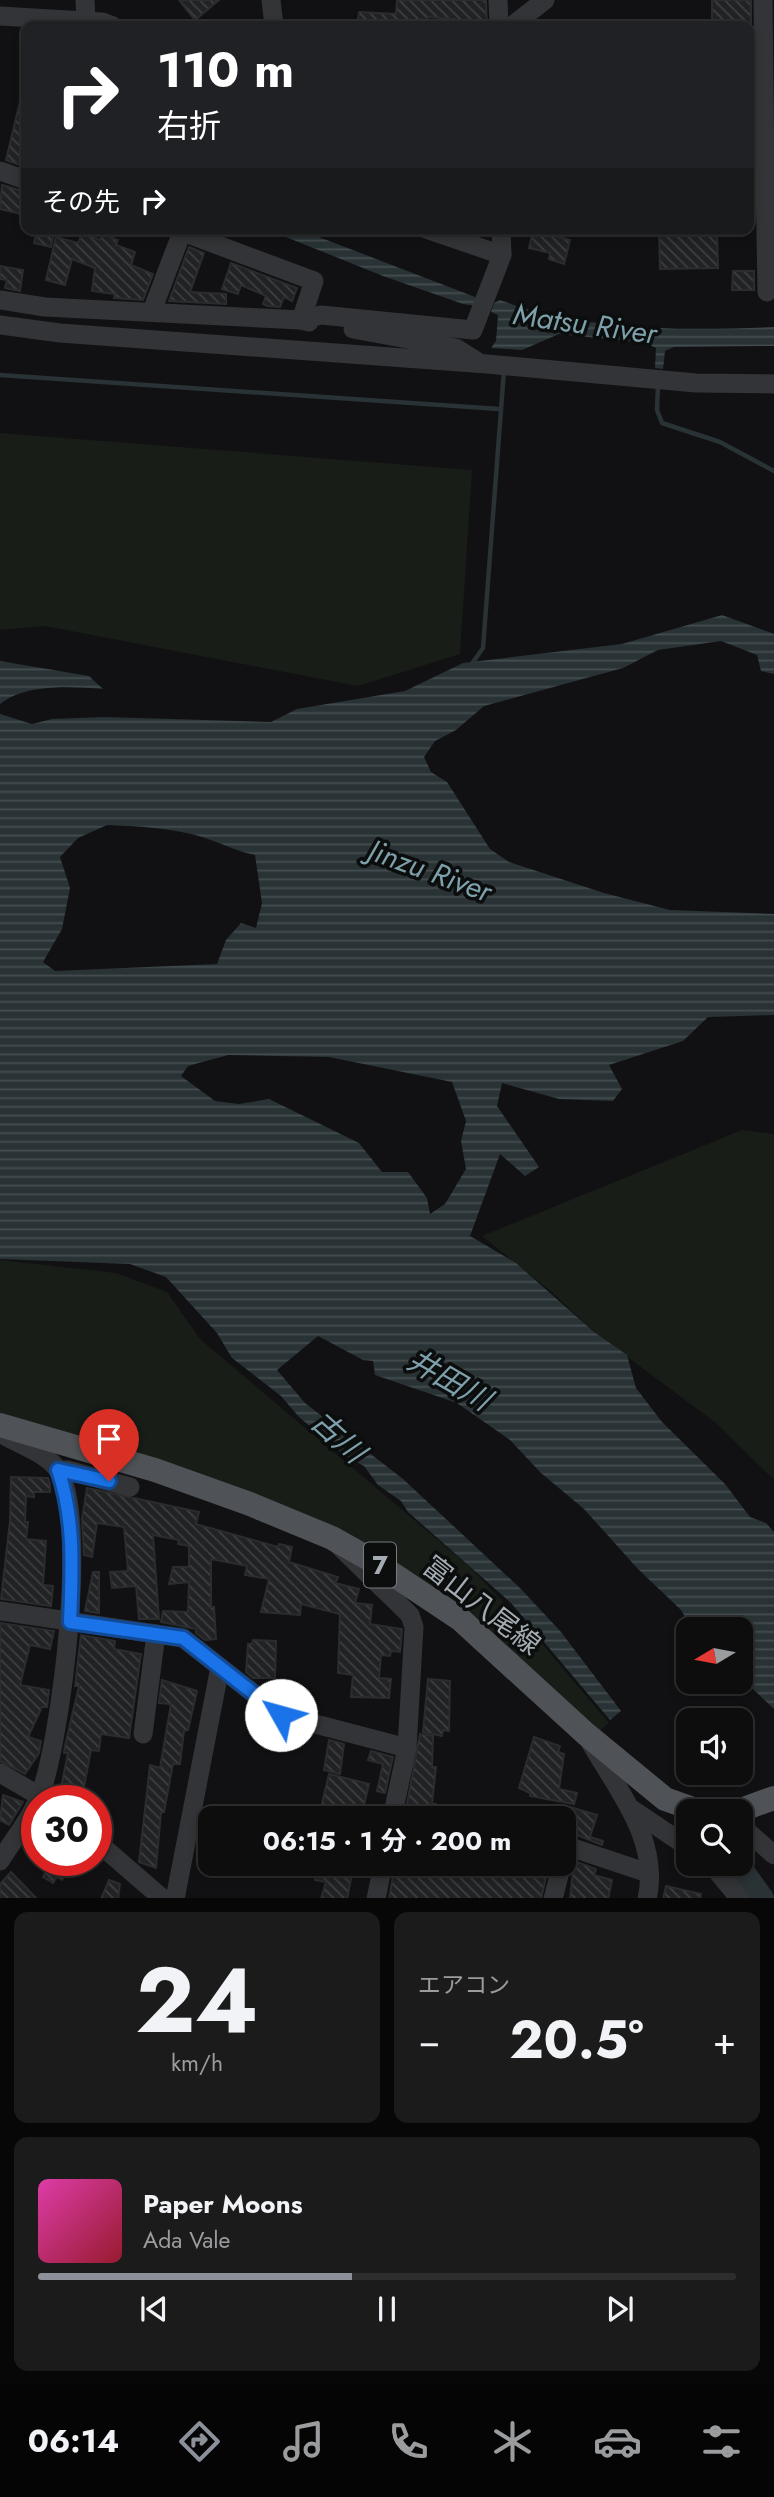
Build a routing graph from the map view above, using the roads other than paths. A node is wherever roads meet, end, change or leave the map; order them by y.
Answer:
1 (85, 0) edge
2 (271, 0) edge
3 (498, 0) edge
4 (545, 0) edge
5 (763, 0) edge
6 (0, 16) edge
7 (86, 21) joint
8 (273, 21) edge
9 (499, 21) edge
10 (518, 21) edge
11 (0, 171) edge
12 (770, 176) edge
13 (21, 178) edge
14 (176, 235) edge
15 (191, 235) edge
16 (444, 235) edge
17 (501, 235) edge
18 (502, 255) junction
19 (767, 292) dead end
20 (0, 300) edge
21 (152, 312) junction
22 (301, 320) junction
23 (0, 325) edge
24 (480, 363) junction
25 (774, 384) edge
26 (0, 1425) edge
27 (0, 1433) edge
28 (0, 1451) edge
29 (54, 1466) junction
30 (130, 1487) dead end
31 (331, 1538) junction
32 (0, 1611) edge
33 (70, 1622) junction
34 (156, 1634) junction
35 (220, 1667) junction
36 (143, 1734) dead end
37 (586, 1734) junction
38 (407, 1748) junction
39 (3, 1778) edge
40 (47, 1785) edge
41 (21, 1786) edge
42 (771, 1800) edge
43 (676, 1803) edge
44 (395, 1806) edge
45 (753, 1806) edge
46 (633, 1810) junction
47 (21, 1831) edge
48 (753, 1836) edge
49 (676, 1839) edge
50 (112, 1855) edge
51 (774, 1855) edge
52 (576, 1856) edge
53 (0, 1861) edge
54 (649, 1873) junction
55 (381, 1876) edge
56 (558, 1876) edge
57 (721, 1876) edge
58 (162, 1898) edge
59 (175, 1898) edge
60 (376, 1898) edge
61 (553, 1898) edge
62 (647, 1898) edge
63 (739, 1898) edge

1 - 7 street
2 - 8 street
3 - 9 street
4 - 10 street
5 - 12 street
6 - 7 street
11 - 13 street
12 - 19 street
14 - 21 street
15 - 22 street
16 - 18 street
17 - 18 street
18 - 22 street
20 - 21 street
21 - 22 street
22 - 24 street
23 - 24 street
24 - 25 street
26 - 31 main road, 富山八尾線 / 7
27 - 29 street
28 - 29 street
29 - 30 street
29 - 33 street
31 - 37 main road, 富山八尾線 / 7
31 - 38 street
32 - 33 street
33 - 34 street
33 - 40 street
34 - 35 street
34 - 36 street
35 - 38 street
35 - 59 street
37 - 43 main road, 富山八尾線 / 7
37 - 46 street
38 - 44 street
39 - 41 street
42 - 45 main road
46 - 49 street
46 - 54 street
47 - 53 street
48 - 51 street
50 - 58 street
52 - 54 street
54 - 62 street
55 - 60 street
56 - 61 street
57 - 63 street

